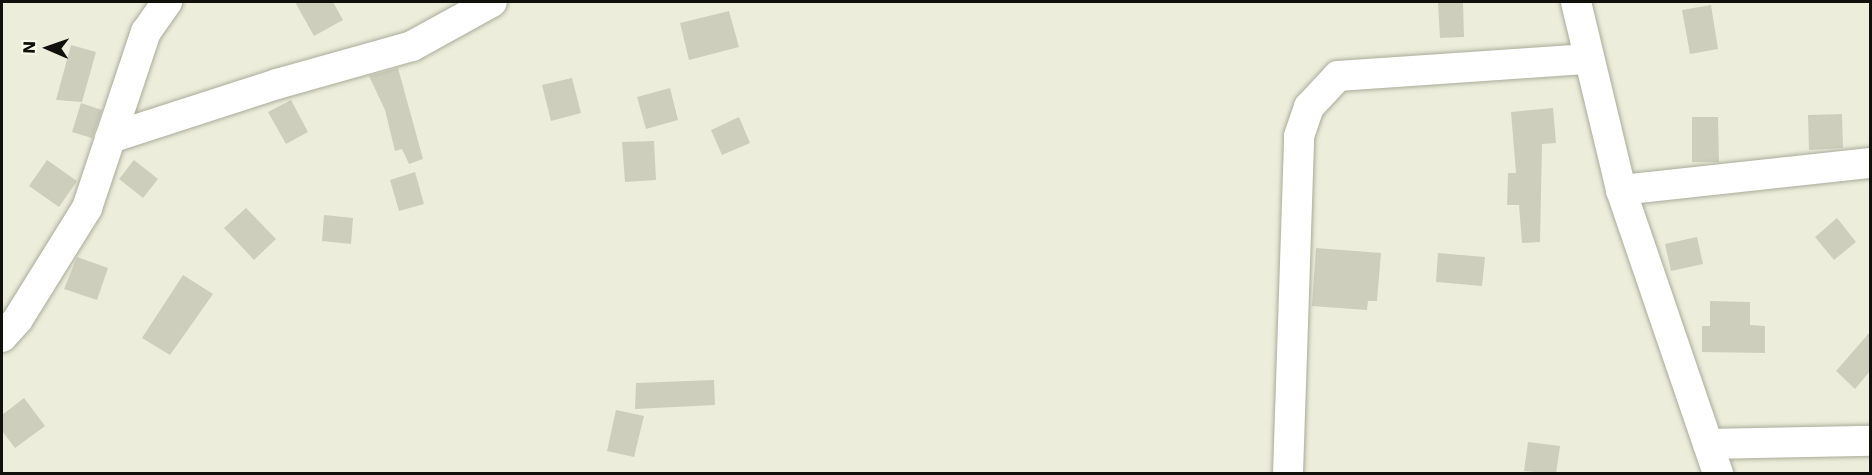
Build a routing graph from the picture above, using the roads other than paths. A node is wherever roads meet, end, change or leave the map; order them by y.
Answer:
1 (167, 2) edge
2 (492, 2) edge
3 (1576, 2) edge
4 (1588, 59) junction
5 (111, 138) junction
6 (1870, 163) edge
7 (1621, 190) junction
8 (2, 338) edge
9 (1870, 441) edge
10 (1708, 444) junction
11 (1288, 474) edge
12 (1718, 474) edge

1 - 5 street
2 - 5 street
3 - 4 street
4 - 7 street
4 - 11 street
5 - 8 street
6 - 7 street
7 - 10 street
9 - 10 street
10 - 12 street

